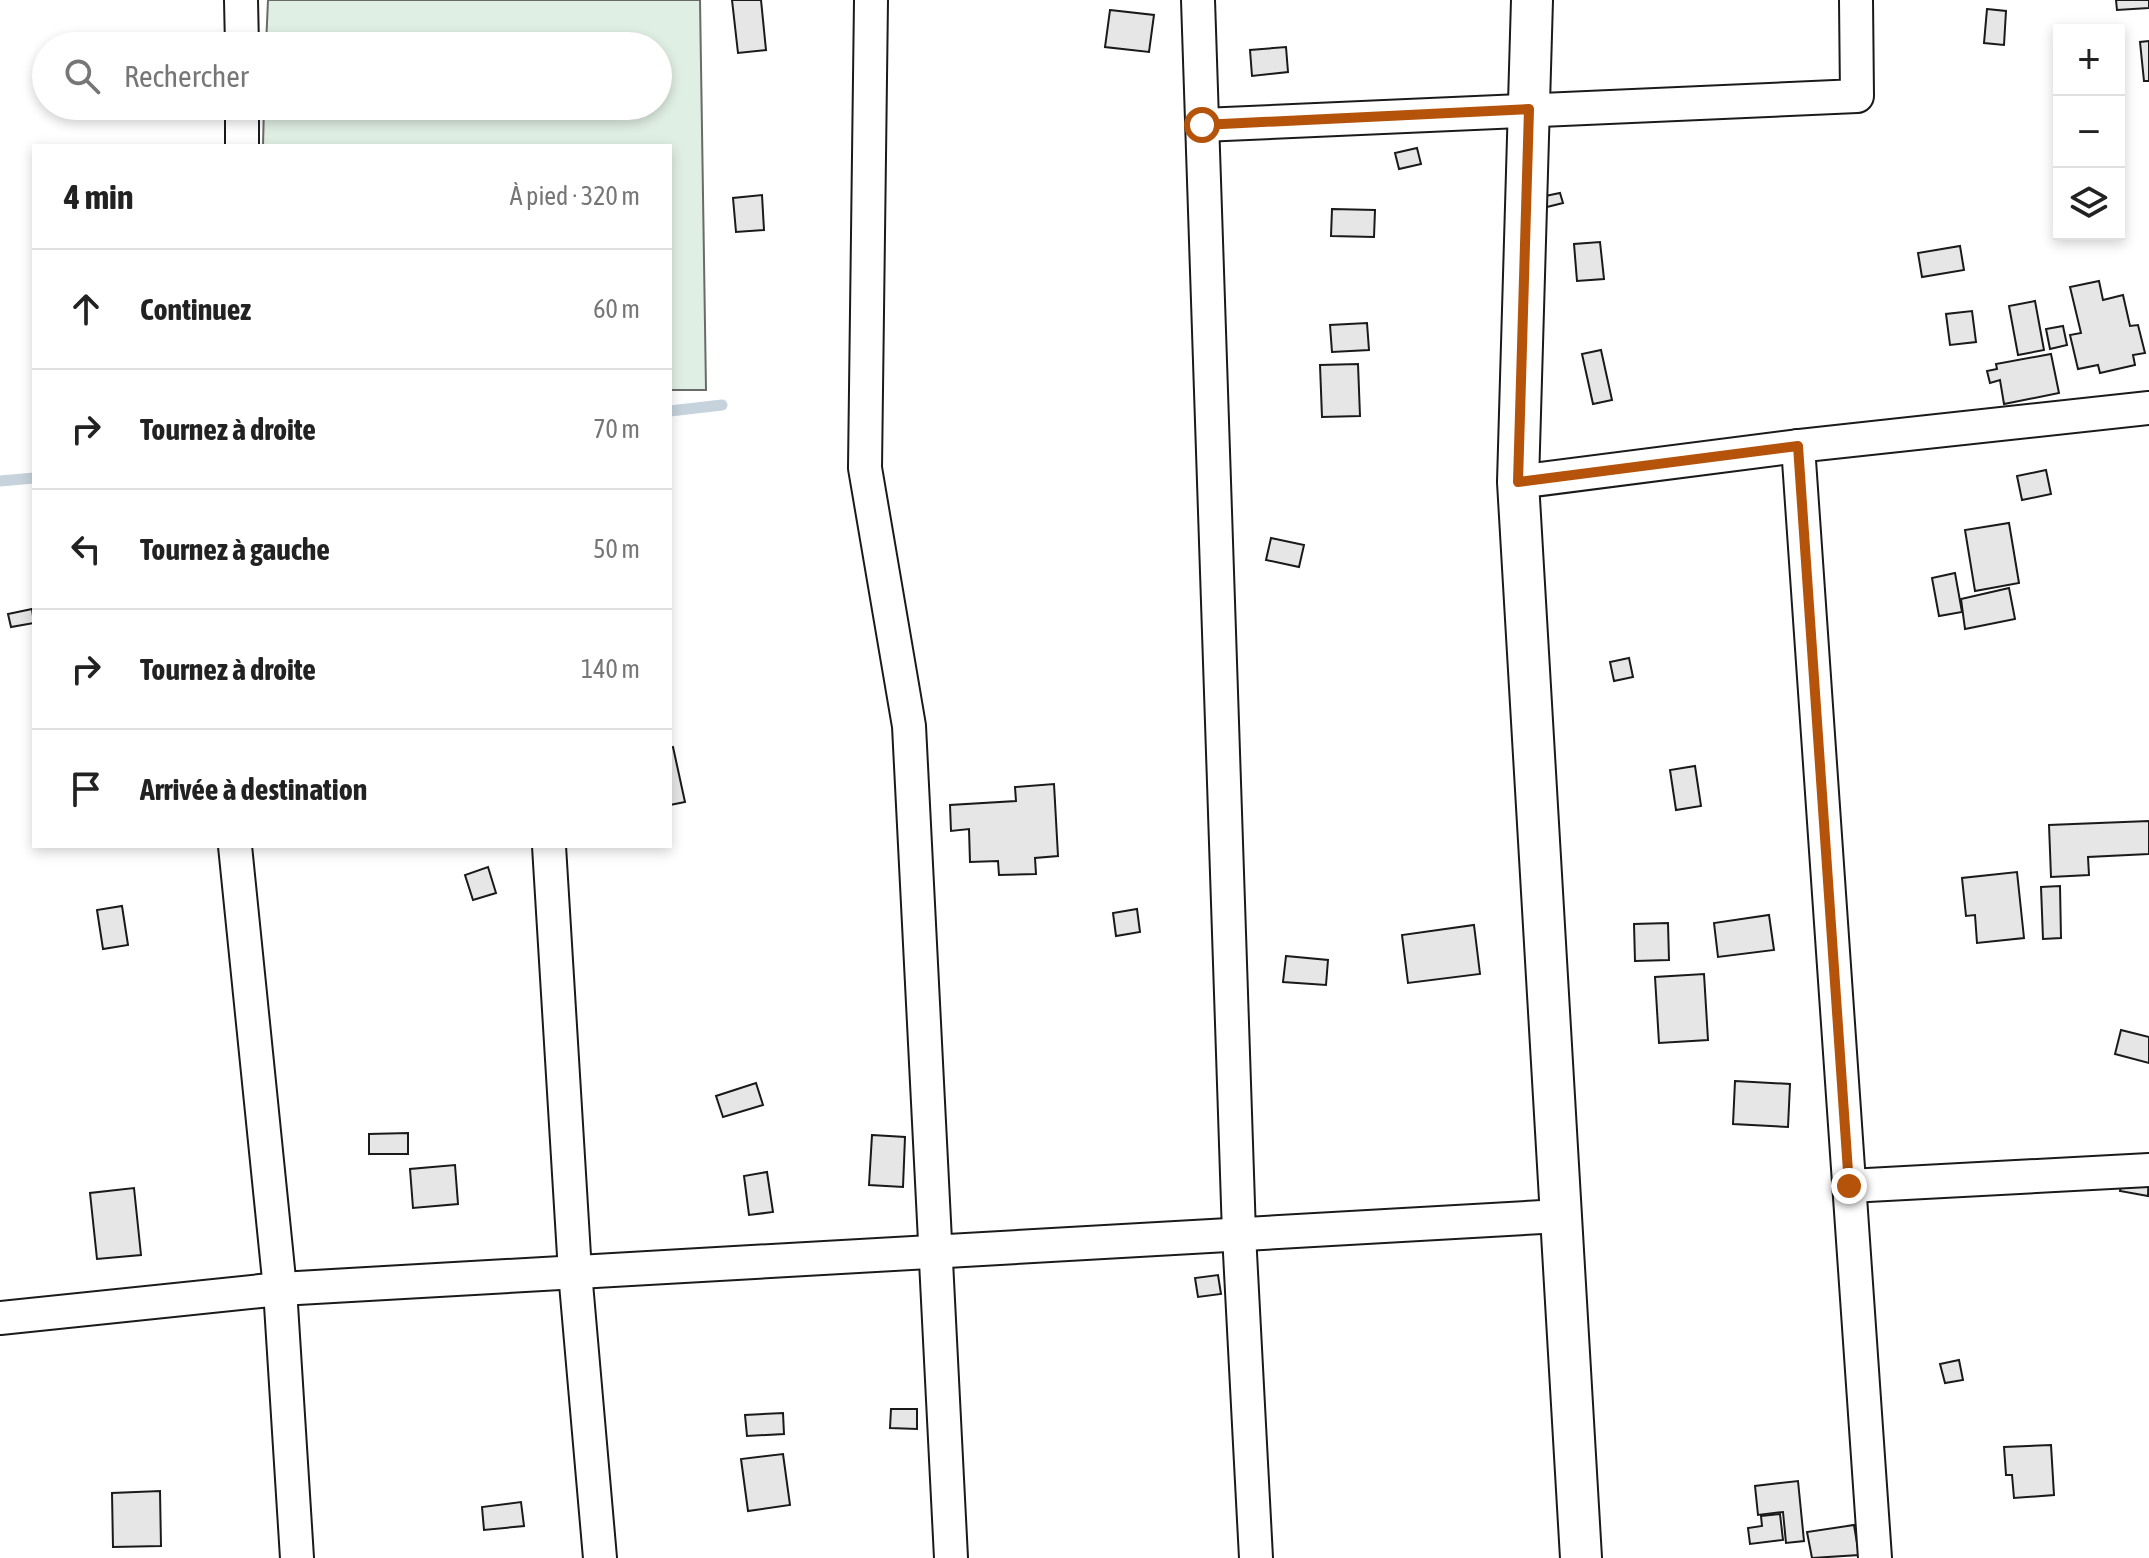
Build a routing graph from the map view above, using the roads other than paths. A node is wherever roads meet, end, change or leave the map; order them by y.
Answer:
1 (241, 0) edge
2 (871, 0) edge
3 (1198, 0) edge
4 (1532, 0) edge
5 (1856, 0) edge
6 (242, 32) edge
7 (1529, 109) junction
8 (242, 120) edge
9 (1202, 125) junction
10 (242, 144) edge
11 (2149, 408) edge
12 (1798, 446) junction
13 (1518, 482) junction
14 (235, 848) edge
15 (549, 848) edge
16 (2149, 1170) edge
17 (1849, 1186) junction
18 (1560, 1216) junction
19 (1239, 1234) junction
20 (937, 1251) junction
21 (575, 1272) junction
22 (280, 1289) junction
23 (0, 1318) edge
24 (297, 1558) edge
25 (600, 1558) edge
26 (951, 1558) edge
27 (1256, 1558) edge
28 (1581, 1558) edge
29 (1875, 1558) edge

1 - 6 street
2 - 20 street
3 - 9 street
4 - 7 street
5 - 7 street
7 - 9 street
7 - 13 street
8 - 10 street
9 - 19 street
11 - 12 street
12 - 13 street
12 - 17 street
13 - 18 street
14 - 22 street
15 - 21 street
16 - 17 street
17 - 29 street
18 - 19 street
18 - 28 street
19 - 20 street
19 - 27 street
20 - 21 street
20 - 26 street
21 - 22 street
21 - 25 street
22 - 23 street
22 - 24 street

